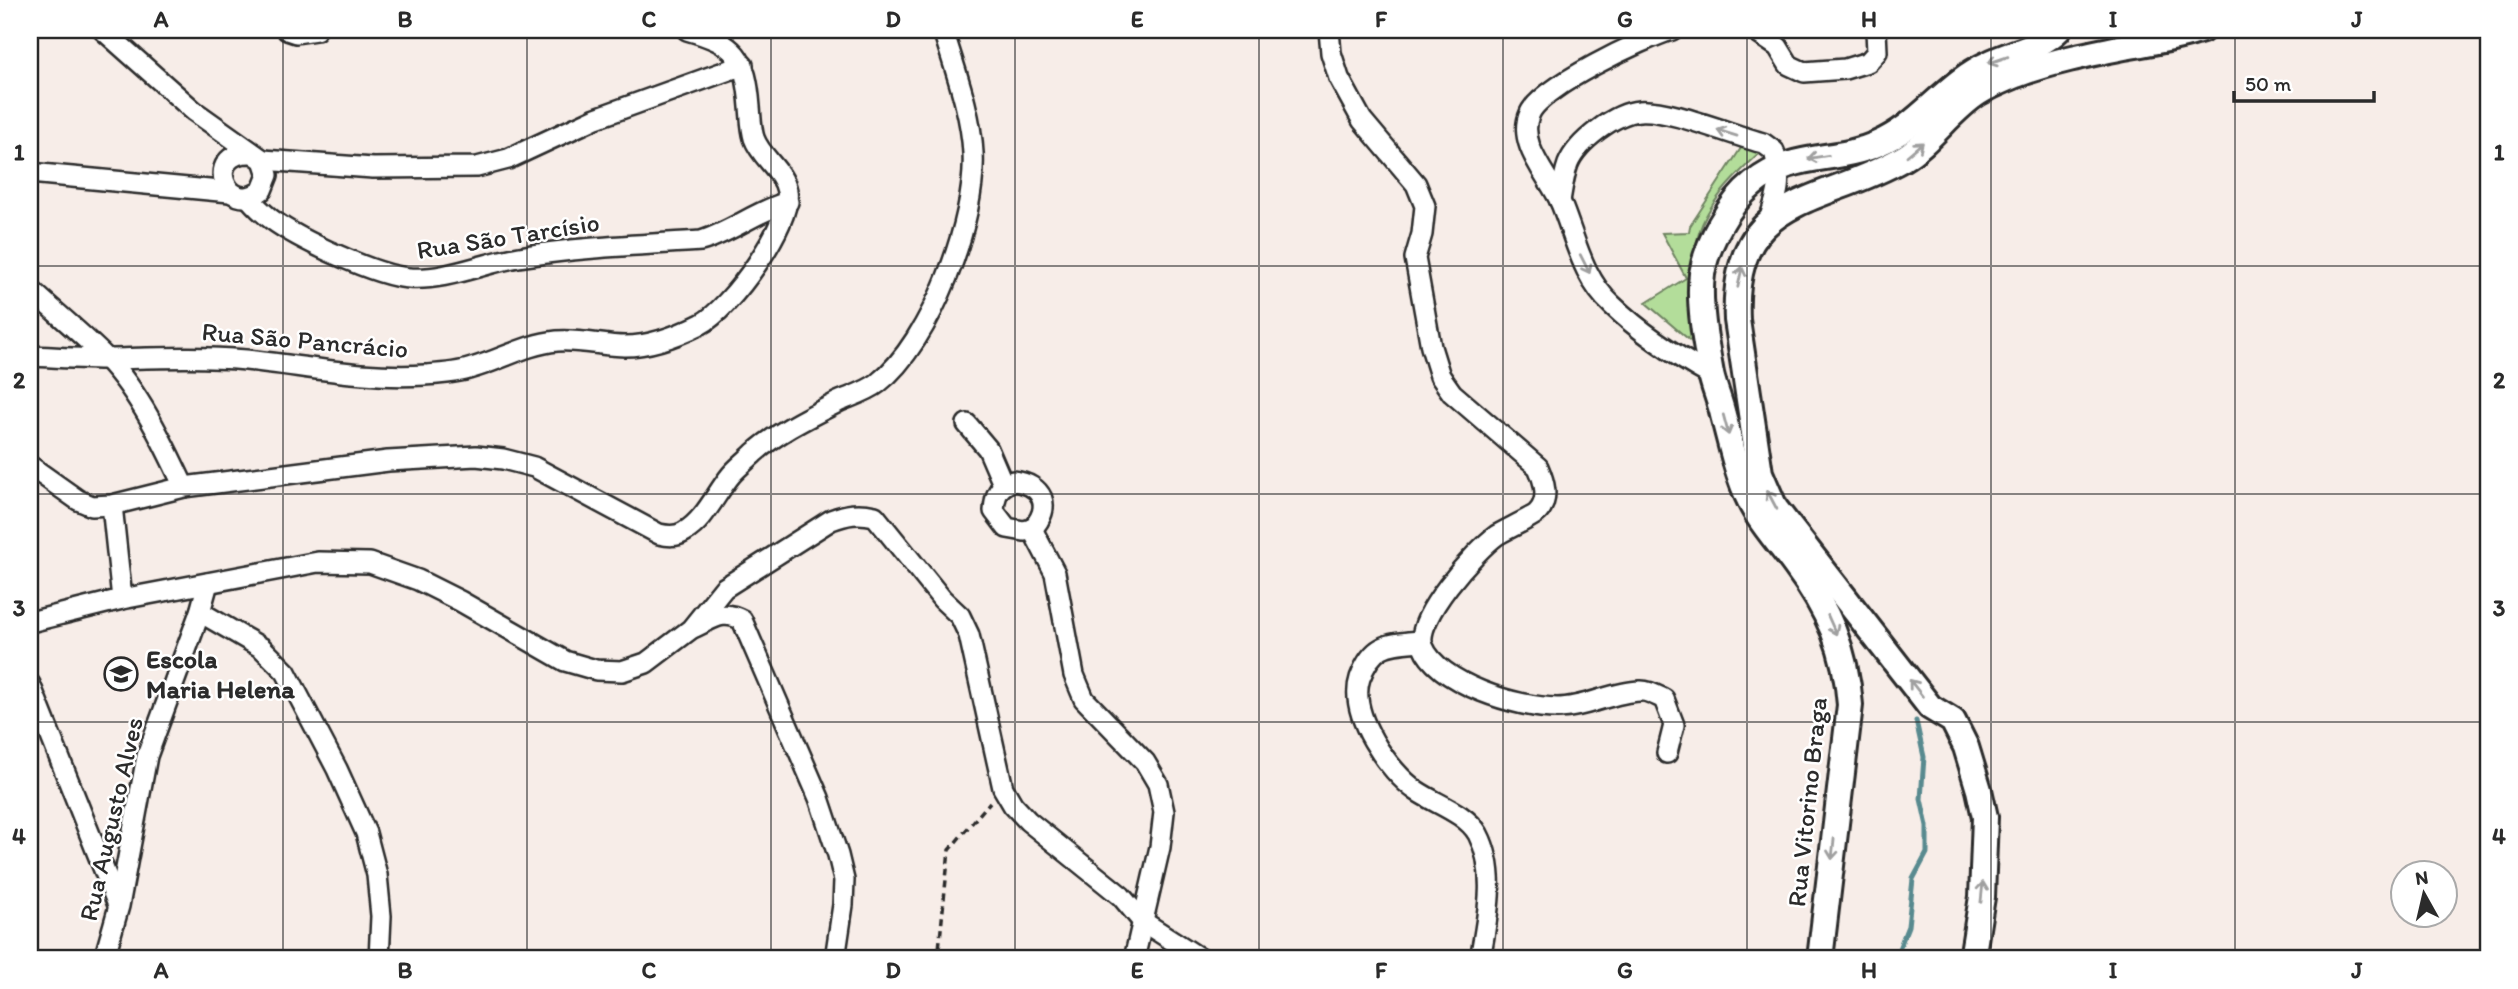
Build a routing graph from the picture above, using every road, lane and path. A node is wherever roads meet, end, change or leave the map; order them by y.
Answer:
1 (103, 30) edge
2 (287, 30) edge
3 (316, 30) edge
4 (687, 30) edge
5 (943, 30) edge
6 (1329, 30) edge
7 (1672, 30) edge
8 (1753, 30) edge
9 (2058, 30) edge
10 (2202, 30) edge
11 (1877, 36) edge
12 (743, 65) junction
13 (257, 157) junction
14 (1778, 168) junction
15 (30, 173) edge
16 (239, 195) junction
17 (1560, 201) junction
18 (788, 202) junction
19 (1769, 220) junction
20 (30, 289) edge
21 (30, 356) edge
22 (107, 359) junction
23 (1712, 376) junction
24 (967, 424) dead end
25 (30, 467) edge
26 (1003, 484) junction
27 (184, 486) junction
28 (112, 505) junction
29 (1032, 529) junction
30 (208, 583) junction
31 (122, 599) junction
32 (200, 612) junction
33 (30, 622) edge
34 (691, 629) junction
35 (1421, 641) junction
36 (30, 684) edge
37 (1667, 752) dead end
38 (1003, 788) junction
39 (119, 906) junction
40 (1142, 921) junction
41 (104, 959) edge
42 (379, 959) edge
43 (835, 959) edge
44 (938, 959) edge
45 (1134, 959) edge
46 (1201, 959) edge
47 (1480, 959) edge
48 (1820, 959) edge
49 (1972, 959) edge

1 - 13 street
2 - 3 street
4 - 12 street
5 - 27 street
6 - 35 street
7 - 17 street
8 - 11 street
9 -> 14 main road, Rua Vitorino Braga
19 -> 10 main road
12 - 13 street
12 - 18 street
13 - 16 street
13 - 16 street
14 -> 17 street
14 - 19 street
14 - 23 main road, Rua Vitorino Braga
15 - 16 street
16 - 18 street, Rua São Tarcísio
17 -> 23 street
18 - 22 street, Rua São Pancrácio
49 -> 19 main road
20 - 22 street
21 - 22 street, Rua São Pancrácio
22 - 27 street
23 -> 48 main road, Rua Vitorino Braga
24 - 26 street
25 - 28 street
26 - 29 street
26 - 29 street
27 - 28 street
28 - 31 street
29 - 40 street
30 - 31 street
30 - 32 street, Rua Augusto Alves
30 - 34 street
31 - 33 street
32 - 39 street, Rua Augusto Alves
32 - 42 street
34 - 38 street
34 - 43 street
35 - 37 street
35 - 47 street
36 - 39 street
38 - 40 street
38 - 44 path
39 - 41 street, Rua Augusto Alves
40 - 45 street
40 - 46 street

